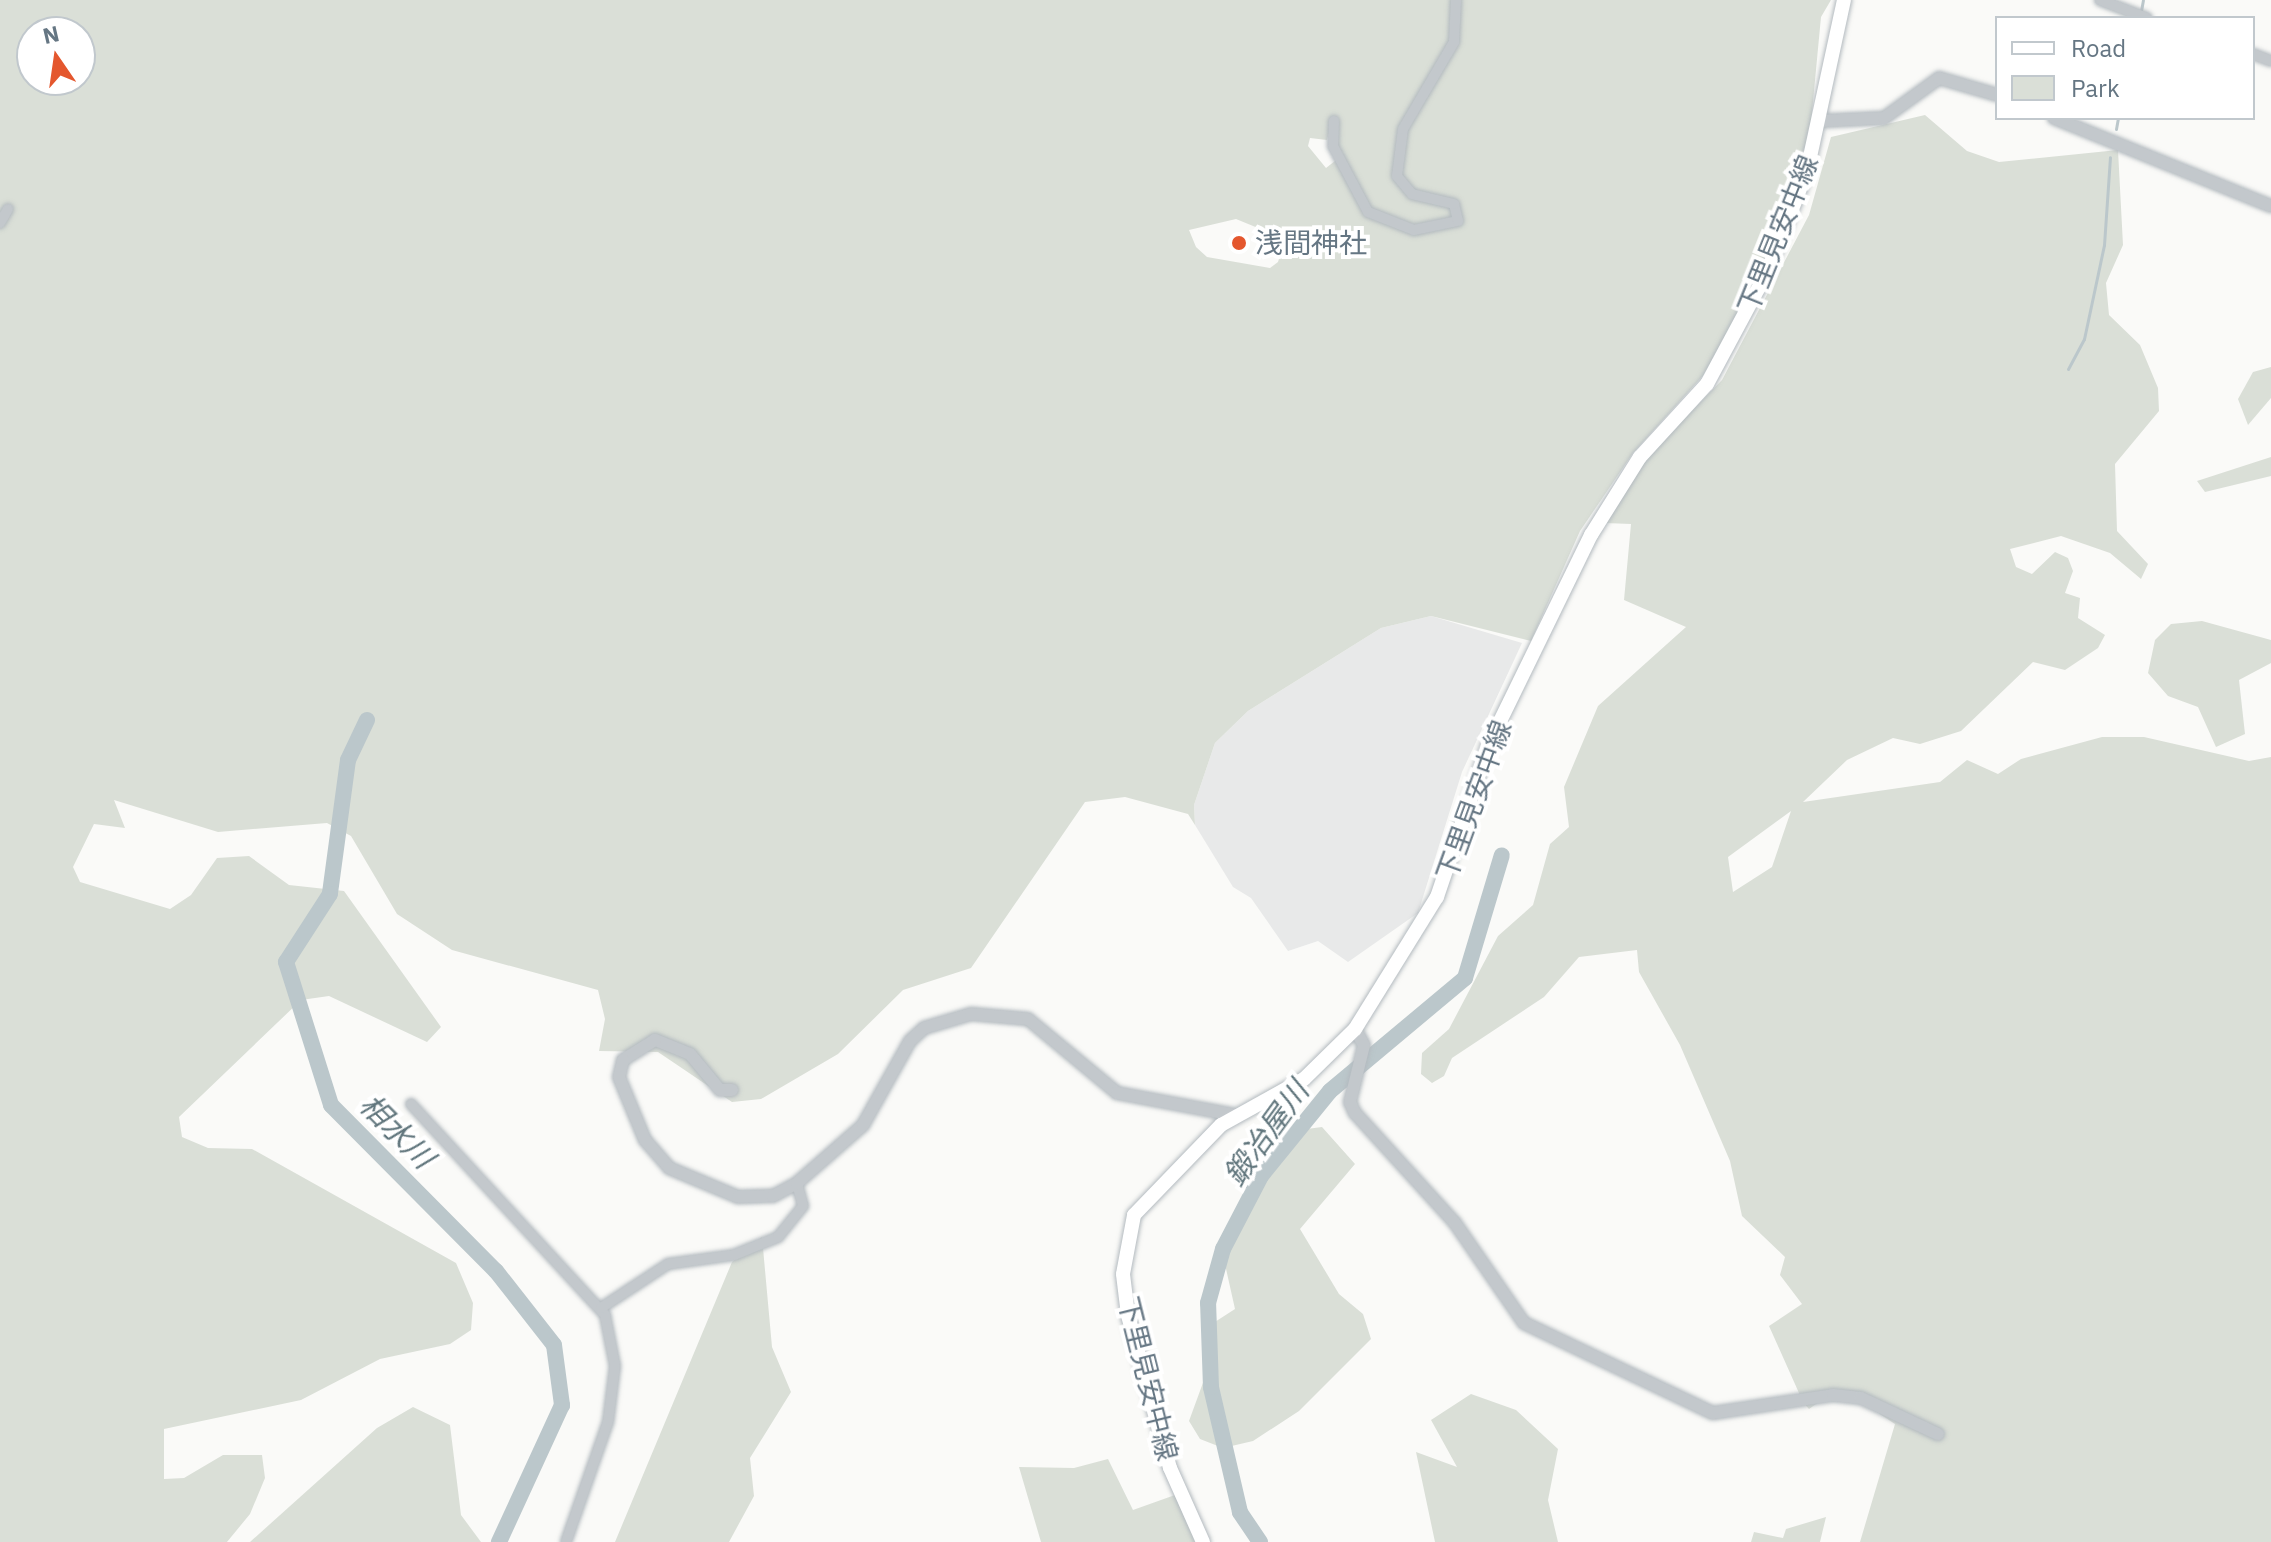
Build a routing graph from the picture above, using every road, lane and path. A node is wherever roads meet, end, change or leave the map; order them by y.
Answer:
1 (1456, 0) edge
2 (1844, 0) edge
3 (2100, 0) edge
4 (2142, 16) edge
5 (1995, 94) edge
6 (2059, 120) edge
7 (1334, 121) dead end
8 (1819, 121) junction
9 (2271, 206) edge
10 (8, 209) dead end
11 (0, 223) edge
12 (1355, 1029) junction
13 (732, 1090) dead end
14 (411, 1104) dead end
15 (1234, 1115) junction
16 (797, 1183) junction
17 (601, 1308) junction
18 (1938, 1434) dead end
19 (566, 1542) edge
20 (1203, 1542) edge

1 - 7 street
2 - 8 main road, 下里見安中線
3 - 4 street
5 - 8 street
6 - 9 street
8 - 12 main road, 下里見安中線
10 - 11 street
12 - 15 main road, 下里見安中線
12 - 18 street
13 - 16 street
14 - 17 street
15 - 16 street
15 - 20 main road, 下里見安中線
16 - 17 street
17 - 19 street

